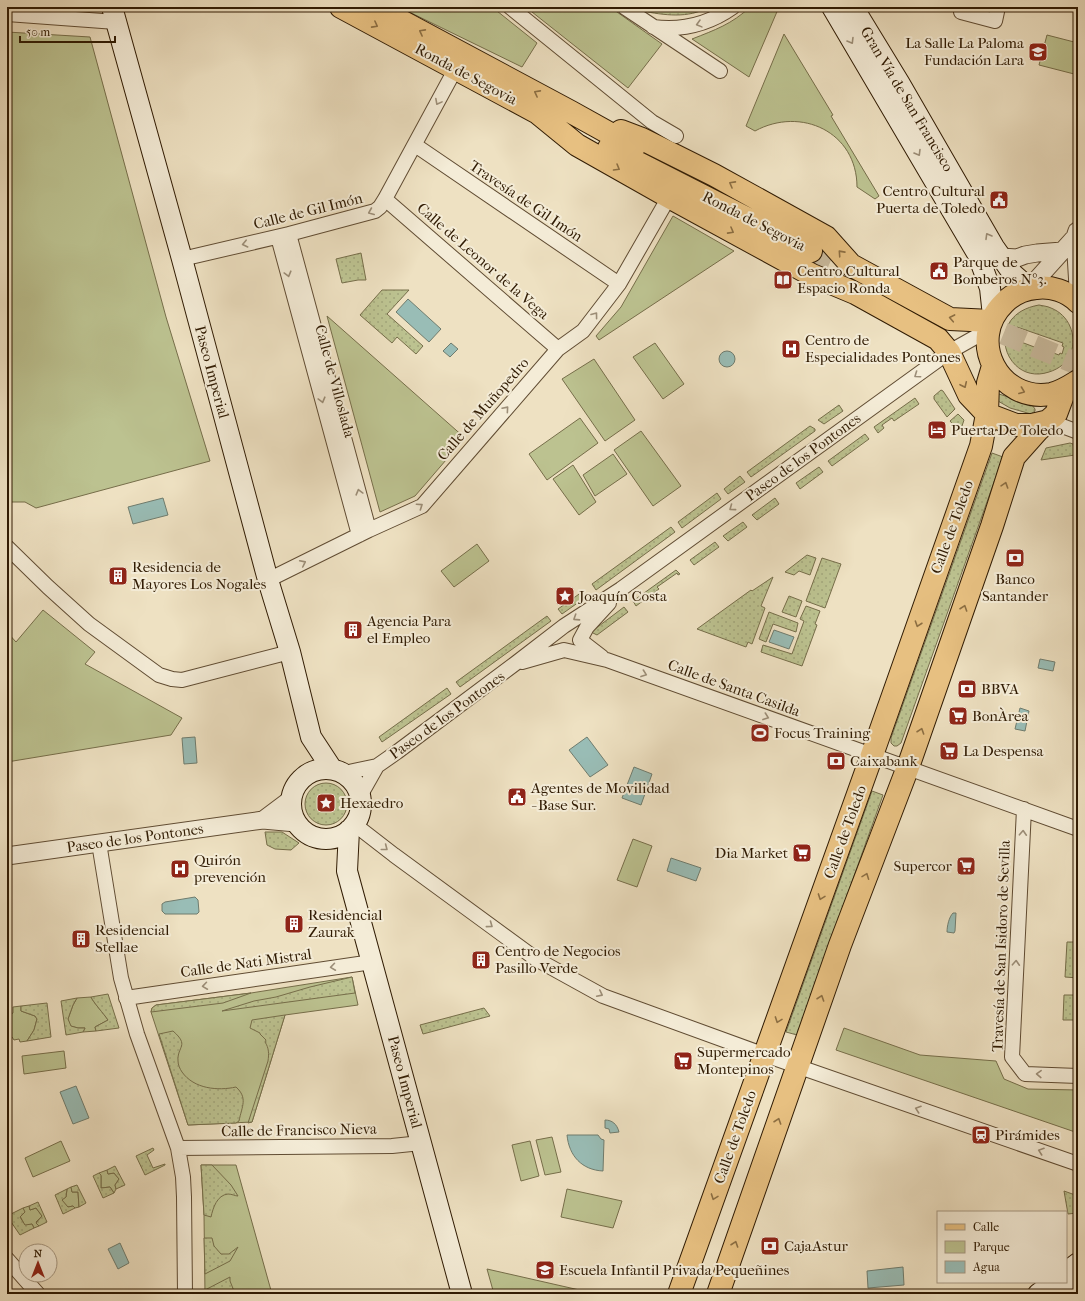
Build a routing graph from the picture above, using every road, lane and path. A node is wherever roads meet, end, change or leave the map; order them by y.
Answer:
1 (341, 7) edge
2 (375, 7) edge
3 (510, 7) edge
4 (624, 7) edge
5 (733, 7) edge
6 (832, 7) edge
7 (853, 7) edge
8 (962, 7) edge
9 (998, 7) edge
10 (7, 14) edge
11 (114, 14) edge
12 (653, 27) junction
13 (456, 68) junction
14 (720, 71) dead end
15 (571, 112) junction
16 (539, 114) junction
17 (676, 136) dead end
18 (415, 145) junction
19 (669, 197) junction
20 (385, 199) junction
21 (1077, 233) edge
22 (283, 235) junction
23 (1062, 251) junction
24 (1001, 256) junction
25 (182, 259) junction
26 (618, 284) junction
27 (1078, 287) edge
28 (1029, 288) junction
29 (1078, 302) edge
30 (991, 322) junction
31 (558, 349) junction
32 (949, 352) junction
33 (993, 366) junction
34 (1074, 388) edge
35 (987, 414) junction
36 (1049, 421) junction
37 (1078, 432) edge
38 (364, 532) junction
39 (7, 547) edge
40 (268, 580) junction
41 (621, 589) junction
42 (290, 652) junction
43 (607, 660) junction
44 (516, 663) junction
45 (311, 737) junction
46 (872, 755) junction
47 (377, 766) junction
48 (908, 768) junction
49 (338, 771) junction
50 (305, 775) junction
51 (360, 796) junction
52 (291, 799) junction
53 (1024, 810) junction
54 (263, 820) junction
55 (296, 823) junction
56 (352, 827) junction
57 (1078, 829) edge
58 (326, 839) junction
59 (99, 843) junction
60 (7, 856) edge
61 (347, 871) junction
62 (372, 962) junction
63 (126, 998) junction
64 (765, 1055) junction
65 (797, 1066) junction
66 (1078, 1076) edge
67 (421, 1143) junction
68 (178, 1148) junction
69 (1078, 1164) edge
70 (7, 1259) edge
71 (1075, 1270) edge
72 (1053, 1283) edge
73 (38, 1294) edge
74 (185, 1294) edge
75 (462, 1294) edge
76 (679, 1294) edge
77 (718, 1294) edge
78 (1038, 1294) edge
79 (1062, 1294) edge

1 -> 13 main road, Ronda de Segovia
15 -> 2 main road, Ronda de Segovia
3 - 17 street
4 - 12 street
5 -> 12 street
6 -> 30 main road, Gran Vía de San Francisco
24 -> 7 main road, Gran Vía de San Francisco
8 - 9 street
10 - 11 street
11 - 25 main road, Paseo Imperial
12 - 14 street
13 - 16 main road, Ronda de Segovia
13 -> 18 street, Calle de Gil Imón
15 - 16 main road, Ronda de Segovia
30 -> 15 main road
16 -> 19 main road
18 - 20 street, Calle de Gil Imón
18 - 26 street, Travesía de Gil Imón
19 - 26 street, Calle de Muñopedro
19 -> 32 main road
20 -> 22 street, Calle de Gil Imón
20 - 31 street, Calle de Leonor de la Vega
21 - 23 street
21 - 27 street
22 -> 25 street, Calle de Gil Imón
22 - 38 street, Calle de Villoslada
23 - 24 street
23 - 28 street
24 - 28 main road, Gran Vía de San Francisco
25 - 40 main road, Paseo Imperial
31 -> 26 street, Calle de Muñopedro
28 - 29 main road
28 - 30 main road
30 - 32 street, Paseo de los Pontones
30 - 33 main road
38 -> 31 street, Calle de Muñopedro
32 -> 35 main road
32 -> 41 street, Paseo de los Pontones
33 -> 34 main road
33 - 35 main road, Calle de Toledo
34 - 36 main road
35 - 36 main road
35 -> 46 main road, Calle de Toledo
36 - 37 street
48 -> 36 main road
40 -> 38 street, Calle de Muñopedro
39 - 42 street
40 - 42 main road, Paseo Imperial
41 - 43 street, Paseo de los Pontones
41 -> 44 street, Paseo de los Pontones
42 - 45 main road, Paseo Imperial
43 - 44 street, Paseo de los Pontones
43 -> 46 street, Calle de Santa Casilda
44 - 47 street, Paseo de los Pontones
45 - 49 main road, Paseo Imperial
45 - 50 main road, Paseo Imperial
46 - 48 street, Calle de Santa Casilda
46 -> 64 main road, Calle de Toledo
47 - 49 street, Paseo de los Pontones
47 - 51 street, Paseo de los Pontones
48 - 53 street, Calle de Santa Casilda
65 -> 48 main road
49 - 50 main road
49 - 51 main road
50 - 52 main road
51 - 56 main road
52 - 54 street, Paseo de los Pontones
52 - 55 main road
53 - 57 street, Calle de Santa Casilda
66 -> 53 street, Travesía de San Isidoro de Sevilla
54 - 55 street, Paseo de los Pontones
54 - 59 street, Paseo de los Pontones
55 - 58 main road
56 - 58 main road
56 - 61 main road, Paseo Imperial
56 -> 64 street
58 - 61 main road, Paseo Imperial
59 - 60 street, Paseo de los Pontones
59 - 63 street
61 - 62 main road, Paseo Imperial
62 -> 63 street, Calle de Nati Mistral
62 - 67 main road, Paseo Imperial
63 - 68 street
64 - 65 street
64 -> 76 main road, Calle de Toledo
69 -> 65 street
77 -> 65 main road
67 - 68 street, Calle de Francisco Nieva
67 - 75 main road, Paseo Imperial
68 - 74 street
70 - 73 street
71 - 79 main road
72 - 78 main road

